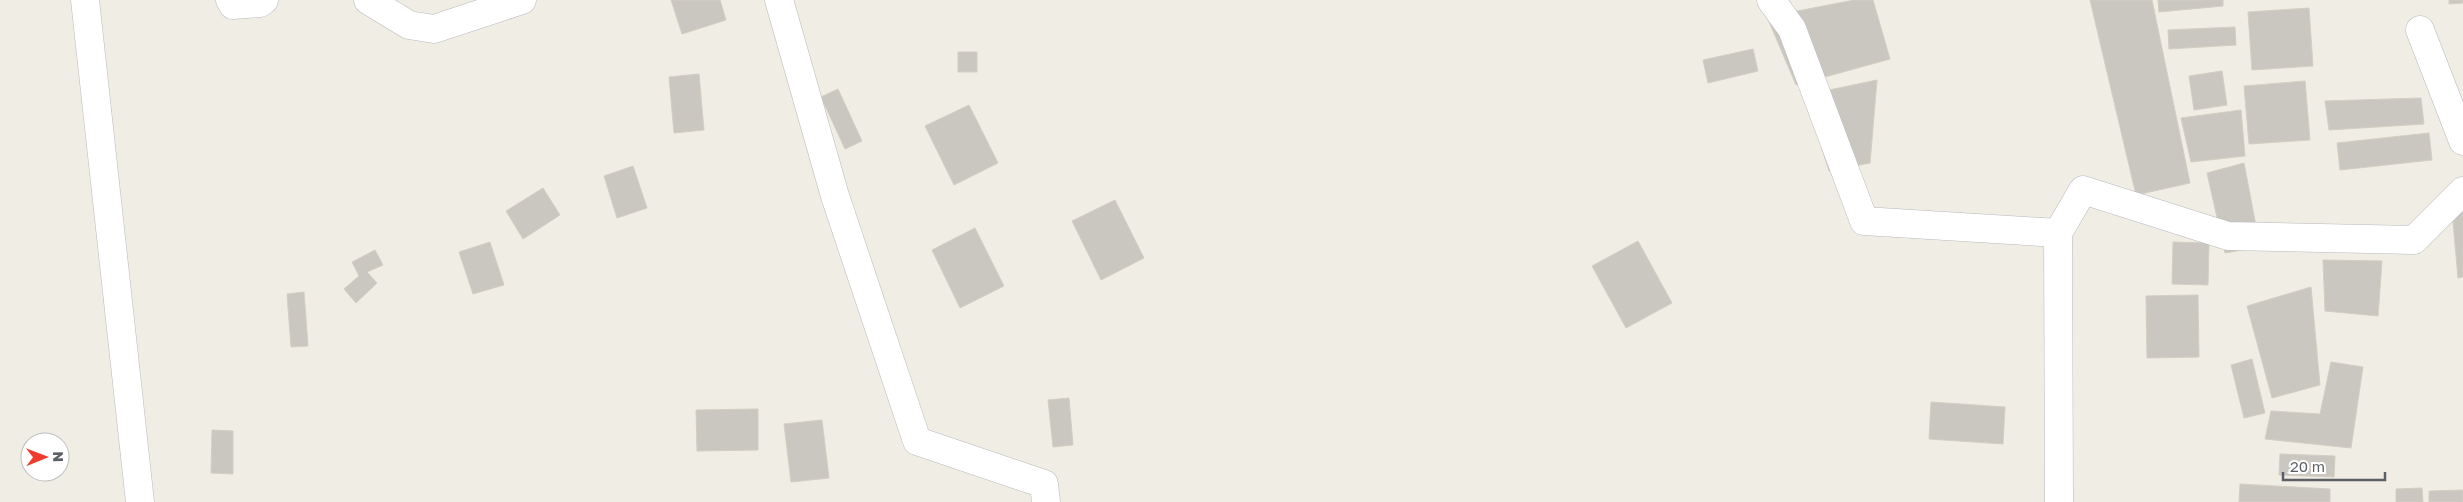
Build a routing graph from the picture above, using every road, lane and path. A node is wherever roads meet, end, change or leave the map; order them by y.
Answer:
1 (85, 0) edge
2 (230, 0) edge
3 (264, 0) edge
4 (368, 0) edge
5 (522, 0) edge
6 (779, 0) edge
7 (1771, 0) edge
8 (2420, 30) dead end
9 (2463, 141) edge
10 (2463, 192) edge
11 (2058, 233) junction
12 (140, 502) edge
13 (1046, 502) edge
14 (2059, 502) edge

1 - 12 street
2 - 3 street
4 - 5 street
6 - 13 street
7 - 11 street
8 - 9 street
10 - 11 street
11 - 14 street

